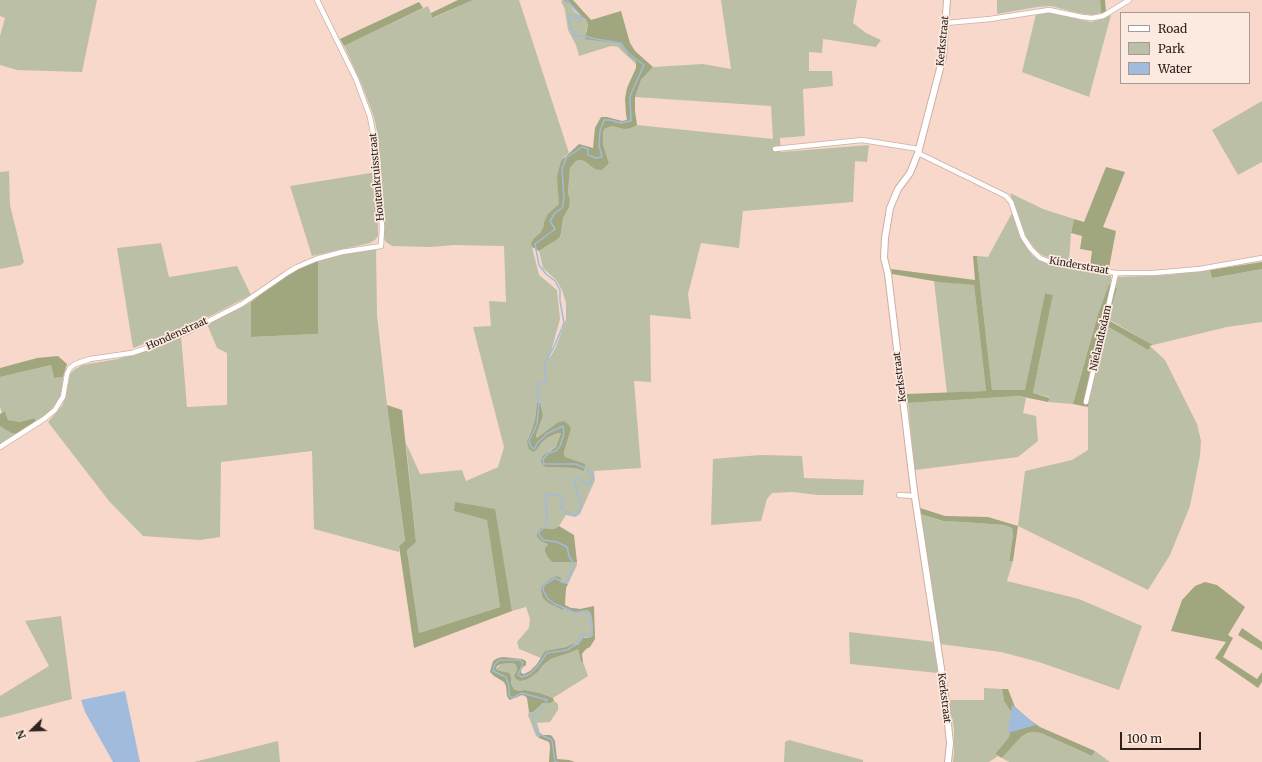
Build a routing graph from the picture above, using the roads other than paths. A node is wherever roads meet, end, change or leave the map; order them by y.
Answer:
1 (317, 0) edge
2 (947, 0) edge
3 (1129, 0) edge
4 (946, 23) junction
5 (775, 149) dead end
6 (919, 151) junction
7 (380, 246) joint
8 (1262, 258) edge
9 (1116, 273) junction
10 (1086, 402) dead end
11 (0, 447) edge
12 (899, 495) dead end
13 (915, 496) junction
14 (948, 762) edge

1 - 7 street, Houtenkruisstraat
2 - 4 street, Kerkstraat
3 - 4 street
4 - 6 street, Kerkstraat
5 - 6 street, Kinderstraat
6 - 9 street, Kinderstraat
6 - 13 street, Kerkstraat
7 - 11 street, Hondenstraat
8 - 9 street, Kinderstraat
9 - 10 street, Nielandtsdam
12 - 13 street
13 - 14 street, Kerkstraat

